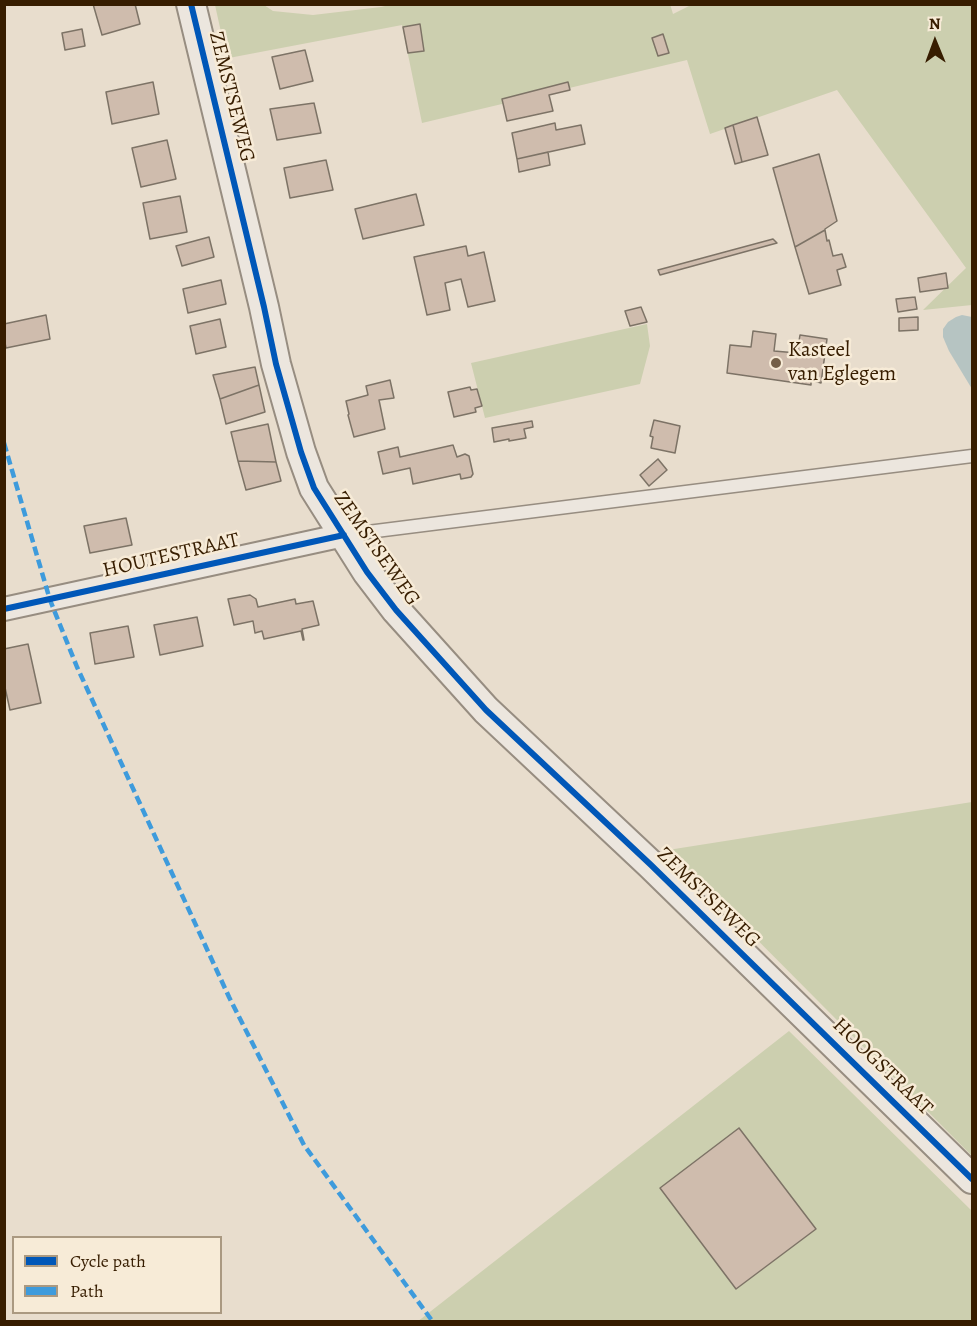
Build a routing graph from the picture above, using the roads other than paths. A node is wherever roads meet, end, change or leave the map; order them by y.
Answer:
1 (191, 4) edge
2 (972, 456) edge
3 (344, 535) junction
4 (4, 609) edge
5 (768, 980) joint
6 (972, 1179) edge

1 - 3 street, ZEMSTSEWEG
2 - 3 lane
3 - 4 street, HOUTESTRAAT
3 - 5 street, ZEMSTSEWEG
5 - 6 street, HOOGSTRAAT

